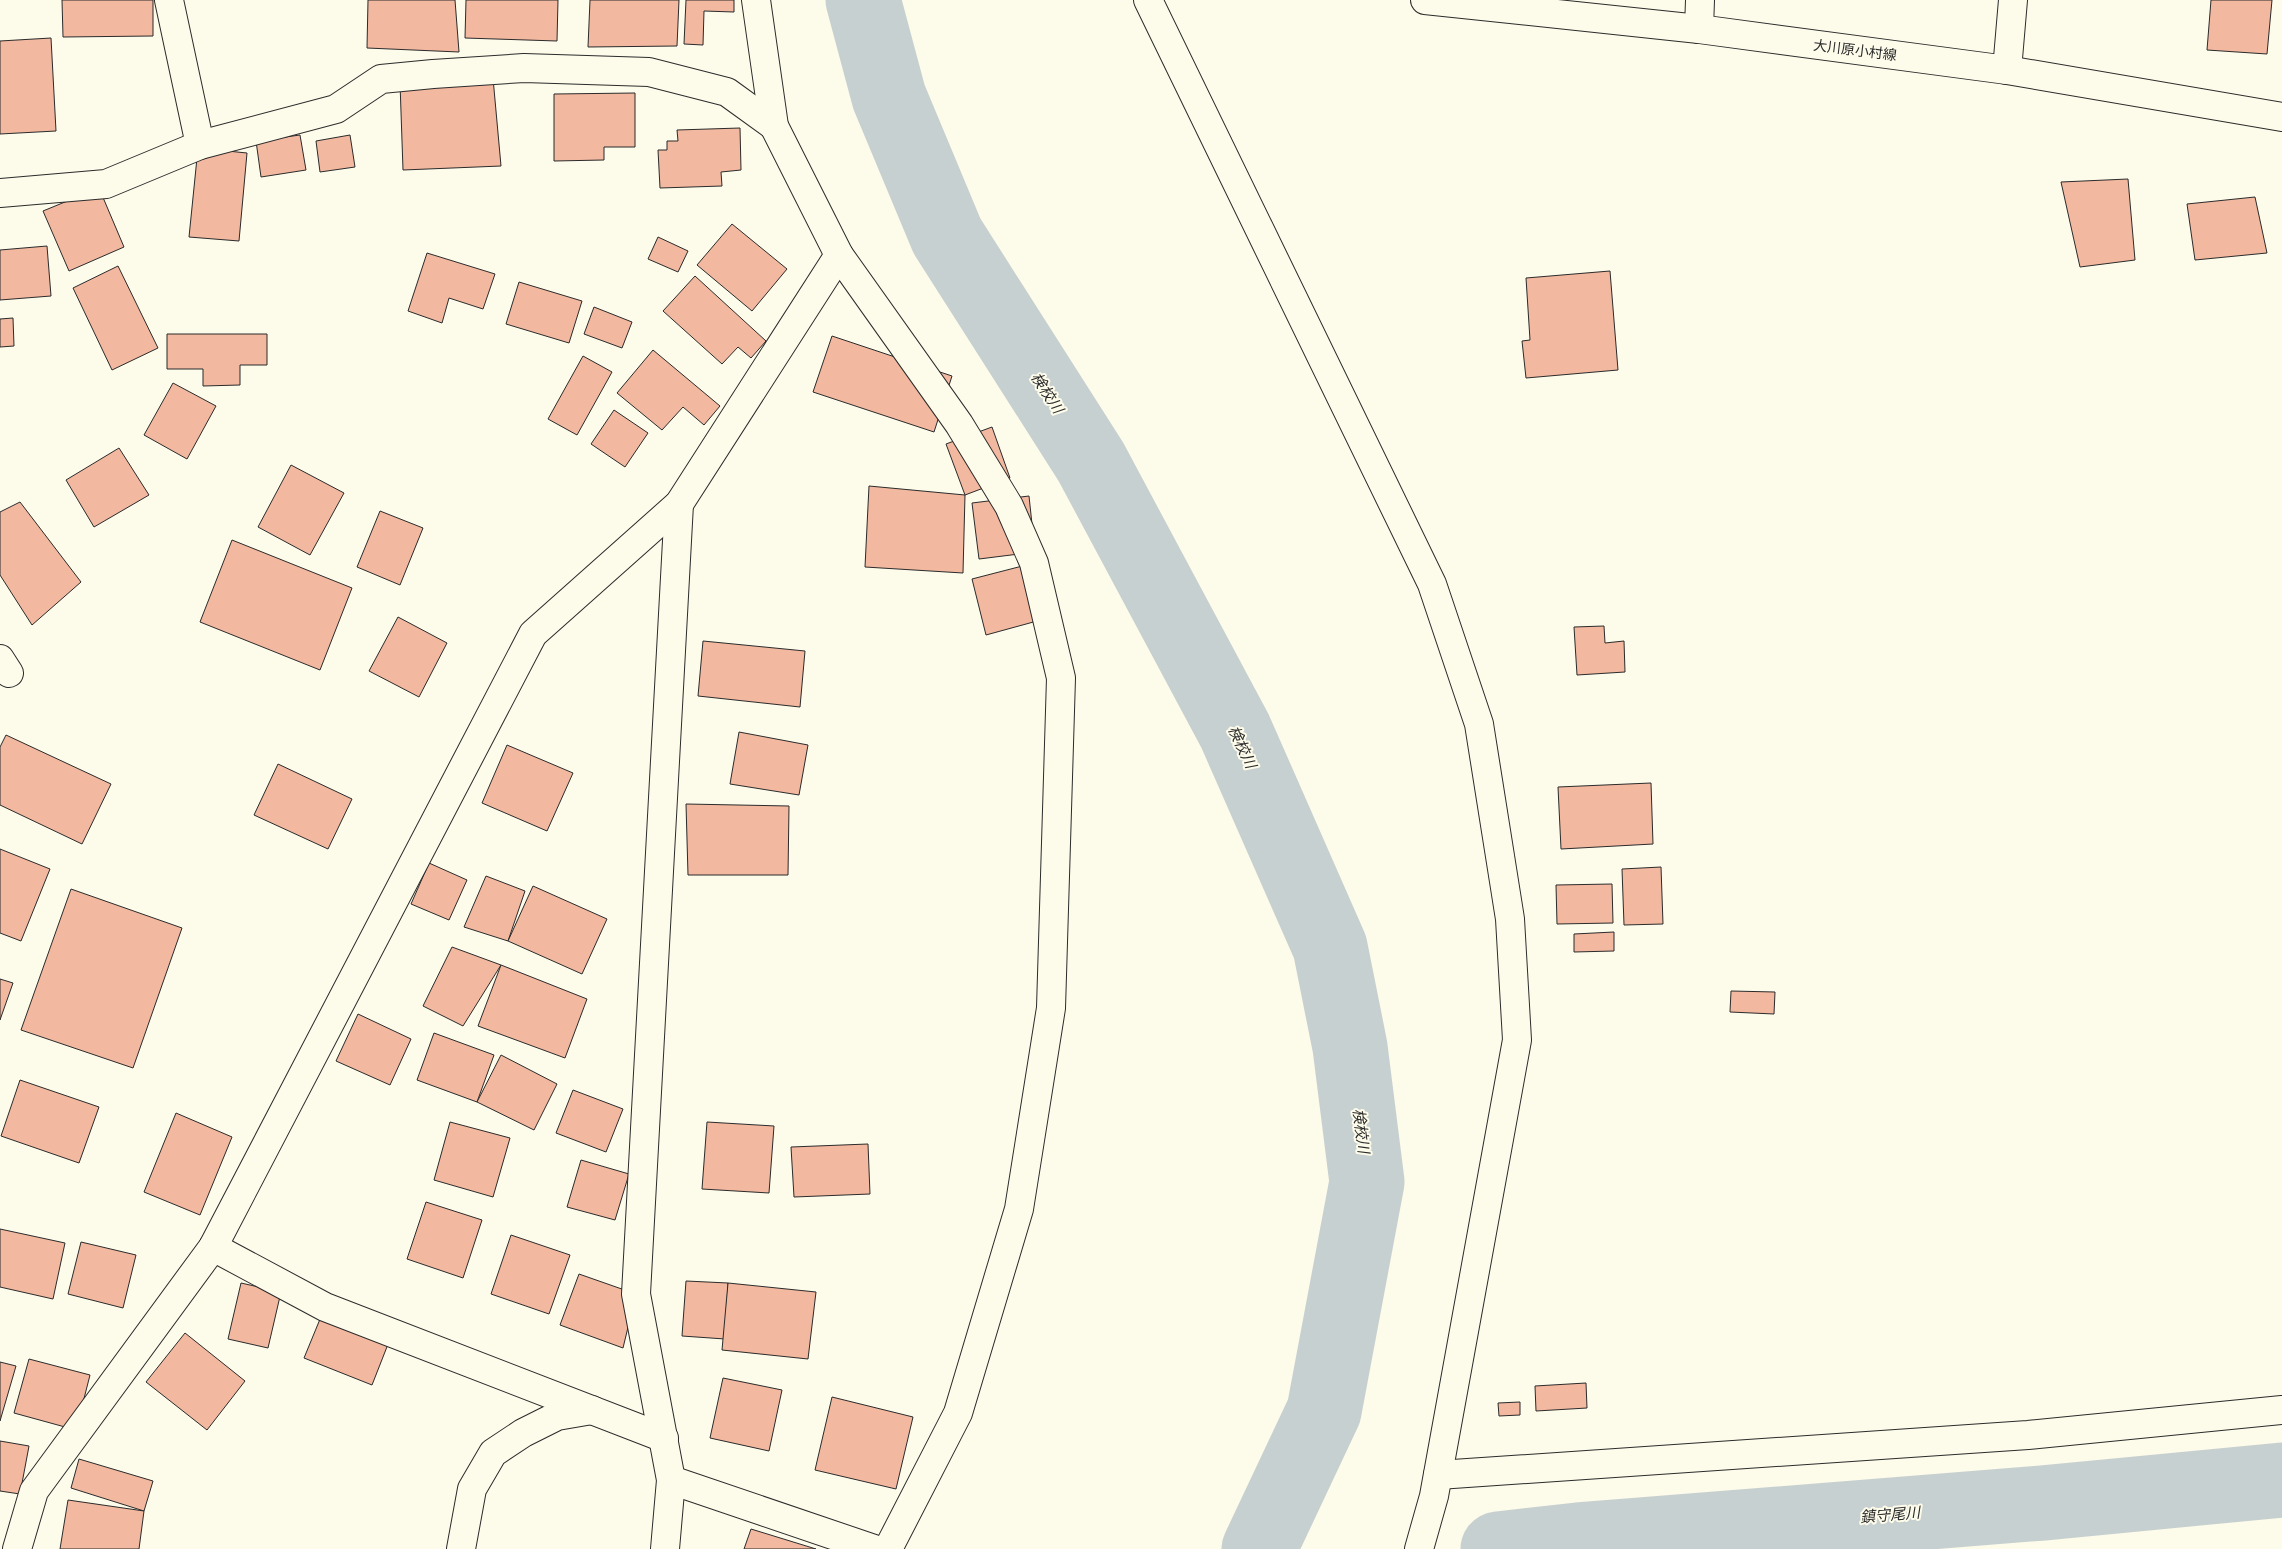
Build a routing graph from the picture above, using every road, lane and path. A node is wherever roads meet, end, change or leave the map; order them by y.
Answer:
1 (169, 0) edge
2 (756, 0) edge
3 (1148, 0) edge
4 (1425, 0) edge
5 (1700, 0) edge
6 (2013, 0) edge
7 (1699, 30) junction
8 (2007, 70) junction
9 (2282, 117) edge
10 (774, 126) junction
11 (200, 145) junction
12 (0, 194) edge
13 (839, 256) junction
14 (679, 504) junction
15 (214, 1247) junction
16 (593, 1410) junction
17 (2282, 1410) edge
18 (664, 1438) junction
19 (671, 1480) junction
20 (1436, 1486) junction
21 (16, 1549) edge
22 (460, 1549) edge
23 (665, 1549) edge
24 (874, 1549) edge
25 (888, 1549) edge
26 (1419, 1549) edge

1 - 11 street
2 - 10 street
3 - 20 street
4 - 7 street, 大川原小村線
5 - 7 street
6 - 8 street
7 - 8 street, 大川原小村線
8 - 9 street, 大川原小村線
10 - 11 street
10 - 13 street
11 - 12 street
13 - 14 street
13 - 25 street
14 - 15 street
14 - 18 street
15 - 16 street
15 - 21 street
16 - 18 street
16 - 22 street
17 - 20 street
18 - 19 street
19 - 23 street
19 - 24 street
20 - 26 street

